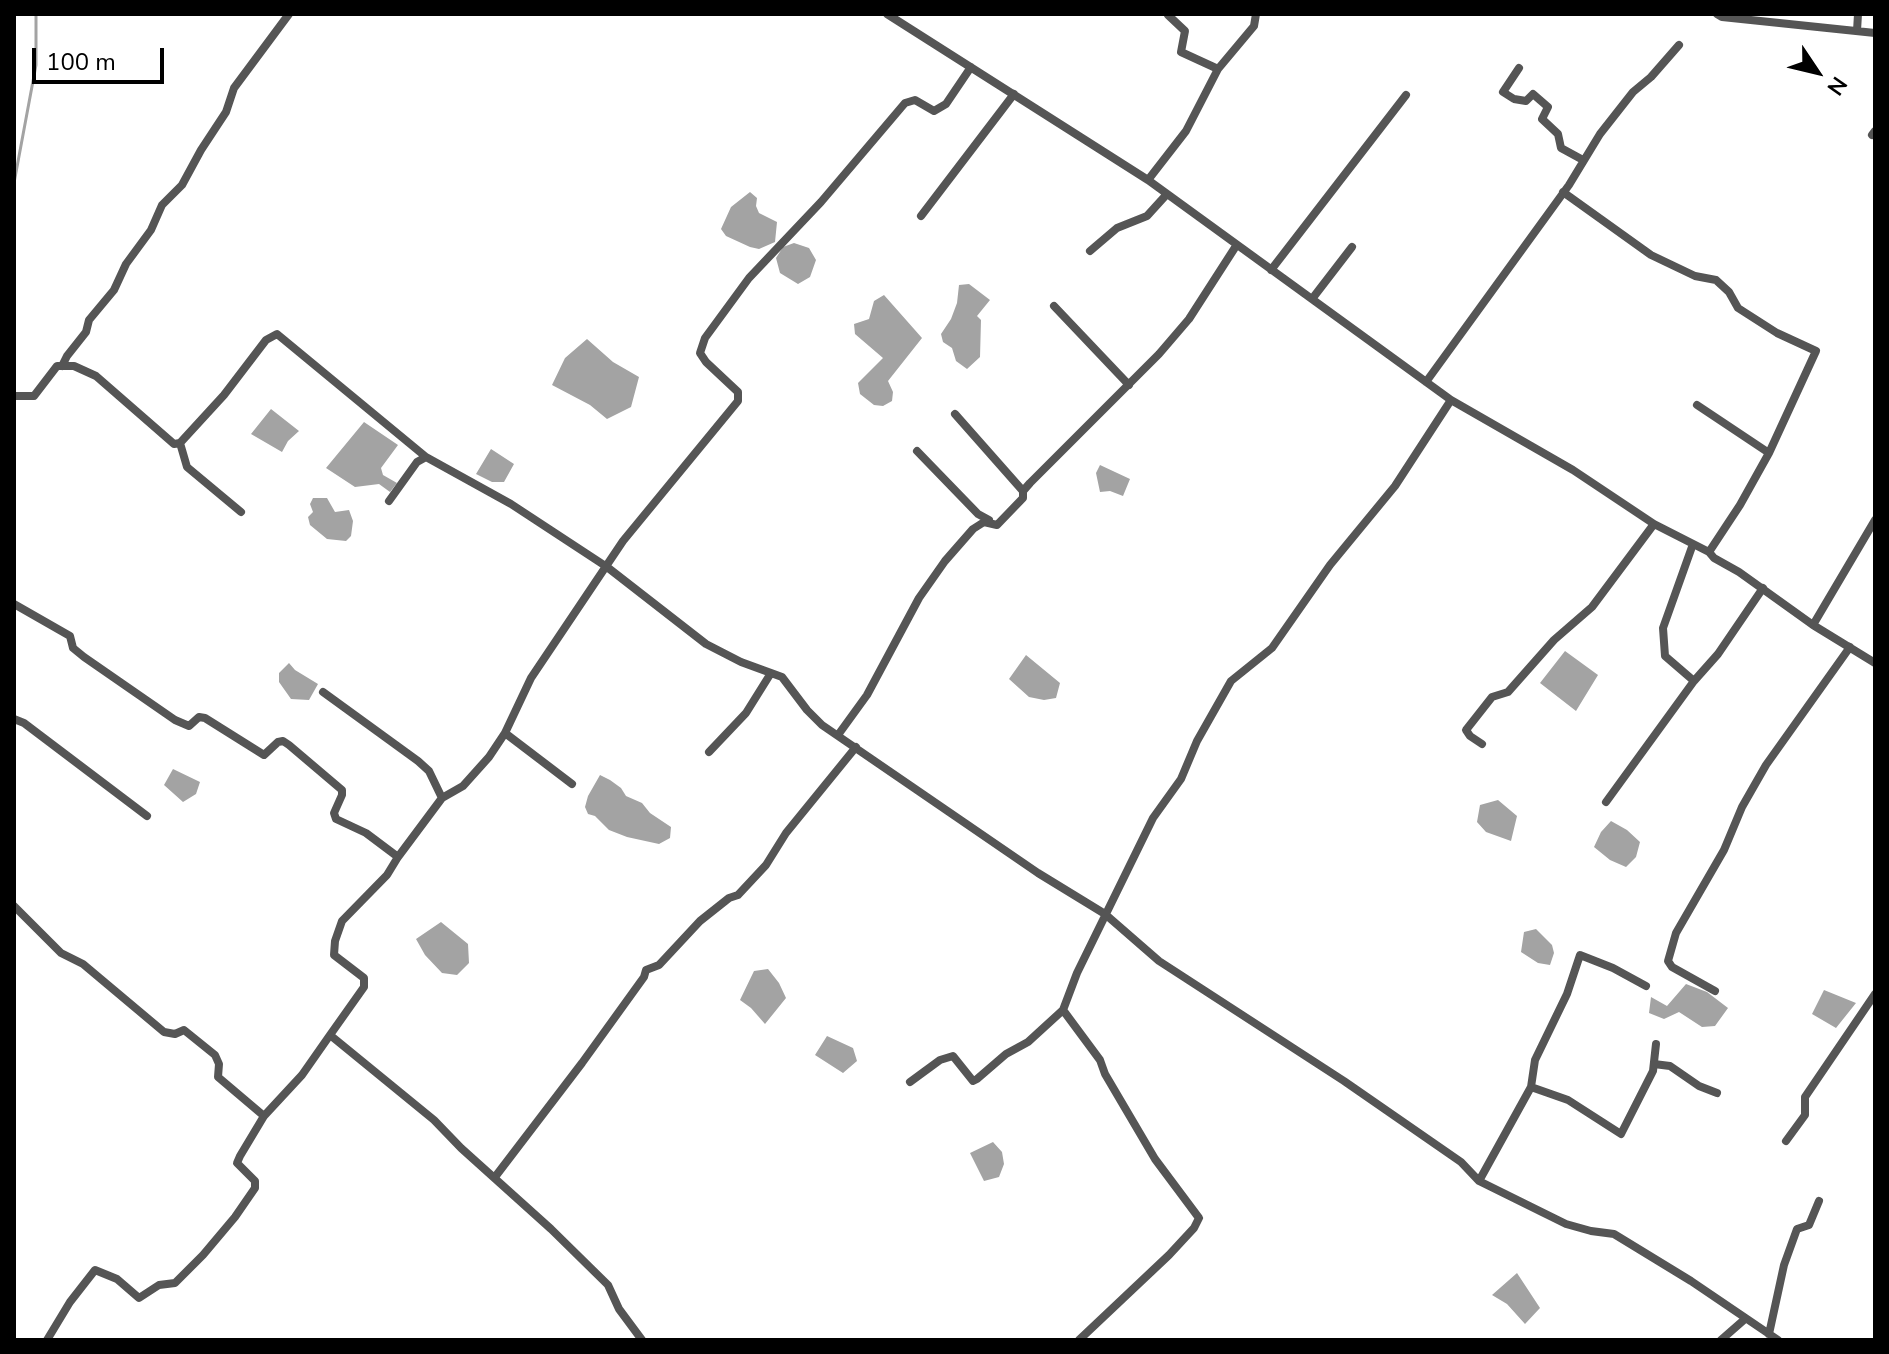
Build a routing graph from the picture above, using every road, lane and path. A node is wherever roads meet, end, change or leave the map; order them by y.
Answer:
1 (289, 14) edge
2 (887, 14) edge
3 (1256, 14) edge
4 (1717, 14) edge
5 (1858, 14) edge
6 (1168, 15) edge
7 (1729, 15) edge
8 (1857, 31) junction
9 (1875, 33) edge
10 (1679, 45) dead end
11 (971, 67) junction
12 (1519, 68) dead end
13 (1218, 69) junction
14 (1014, 94) junction
15 (1406, 95) dead end
16 (1583, 160) junction
17 (1148, 180) junction
18 (1563, 192) junction
19 (1167, 194) junction
20 (921, 216) dead end
21 (1236, 246) junction
22 (1352, 247) dead end
23 (1090, 251) dead end
24 (1271, 270) junction
25 (1312, 299) junction
26 (1054, 306) dead end
27 (62, 366) junction
28 (1426, 382) junction
29 (1129, 385) junction
30 (14, 396) edge
31 (1451, 400) junction
32 (1697, 405) dead end
33 (955, 414) dead end
34 (180, 443) junction
35 (917, 451) dead end
36 (1769, 453) junction
37 (426, 457) junction
38 (1023, 491) junction
39 (389, 501) dead end
40 (241, 512) dead end
41 (1875, 520) edge
42 (1654, 524) junction
43 (997, 525) junction
44 (1693, 544) junction
45 (1709, 552) junction
46 (607, 567) junction
47 (1763, 588) junction
48 (14, 604) edge
49 (1813, 625) junction
50 (1850, 647) junction
51 (1875, 663) edge
52 (771, 673) junction
53 (1694, 681) junction
54 (323, 692) dead end
55 (14, 719) edge
56 (505, 733) junction
57 (838, 735) junction
58 (1482, 744) dead end
59 (856, 747) junction
60 (709, 752) dead end
61 (572, 784) dead end
62 (442, 798) junction
63 (1606, 802) dead end
64 (147, 816) dead end
65 (398, 857) junction
66 (14, 906) edge
67 (1105, 914) junction
68 (1646, 986) dead end
69 (1715, 991) dead end
70 (1875, 994) edge
71 (1063, 1010) junction
72 (330, 1035) junction
73 (1656, 1044) dead end
74 (1654, 1064) junction
75 (910, 1082) dead end
76 (1531, 1087) junction
77 (1717, 1093) dead end
78 (264, 1116) junction
79 (1786, 1141) dead end
80 (495, 1177) junction
81 (1479, 1181) junction
82 (1819, 1201) dead end
83 (1745, 1319) junction
84 (1774, 1337) edge
85 (47, 1340) edge
86 (642, 1340) edge
87 (1079, 1340) edge
88 (1721, 1340) edge

1 - 27 street
2 - 11 street
3 - 13 street
4 - 7 street
5 - 8 street
6 - 13 street
7 - 8 street
8 - 9 street
10 - 16 street
11 - 14 street
11 - 46 street
12 - 16 street
13 - 17 street
14 - 17 street
14 - 20 street
15 - 24 street
16 - 18 street
17 - 19 street
18 - 28 street
18 - 36 street
19 - 21 street
19 - 23 street
21 - 24 street
21 - 29 street
22 - 25 street
24 - 25 street
25 - 28 street
26 - 29 street
27 - 30 street
27 - 34 street
28 - 31 street
29 - 38 street
31 - 42 street
31 - 67 street
32 - 36 street
33 - 38 street
34 - 37 street
34 - 40 street
35 - 43 street
36 - 45 street
37 - 39 street
37 - 46 street
38 - 43 street
41 - 49 street
42 - 44 street
42 - 58 street
43 - 57 street
44 - 45 street
44 - 53 street
45 - 47 street
46 - 52 street
46 - 56 street
47 - 49 street
47 - 53 street
48 - 65 street
49 - 50 street
50 - 51 street
50 - 69 street
52 - 57 street
52 - 60 street
53 - 63 street
54 - 62 street
55 - 64 street
56 - 61 street
56 - 62 street
57 - 59 street
59 - 67 street
59 - 80 street
62 - 65 street
65 - 72 street
66 - 78 street
67 - 71 street
67 - 81 street
68 - 76 street
70 - 79 street
71 - 75 street
71 - 87 street
72 - 78 street
72 - 80 street
73 - 74 street
74 - 76 street
74 - 77 street
76 - 81 street
78 - 85 street
80 - 86 street
81 - 83 street
82 - 84 street
83 - 84 street
83 - 88 street

